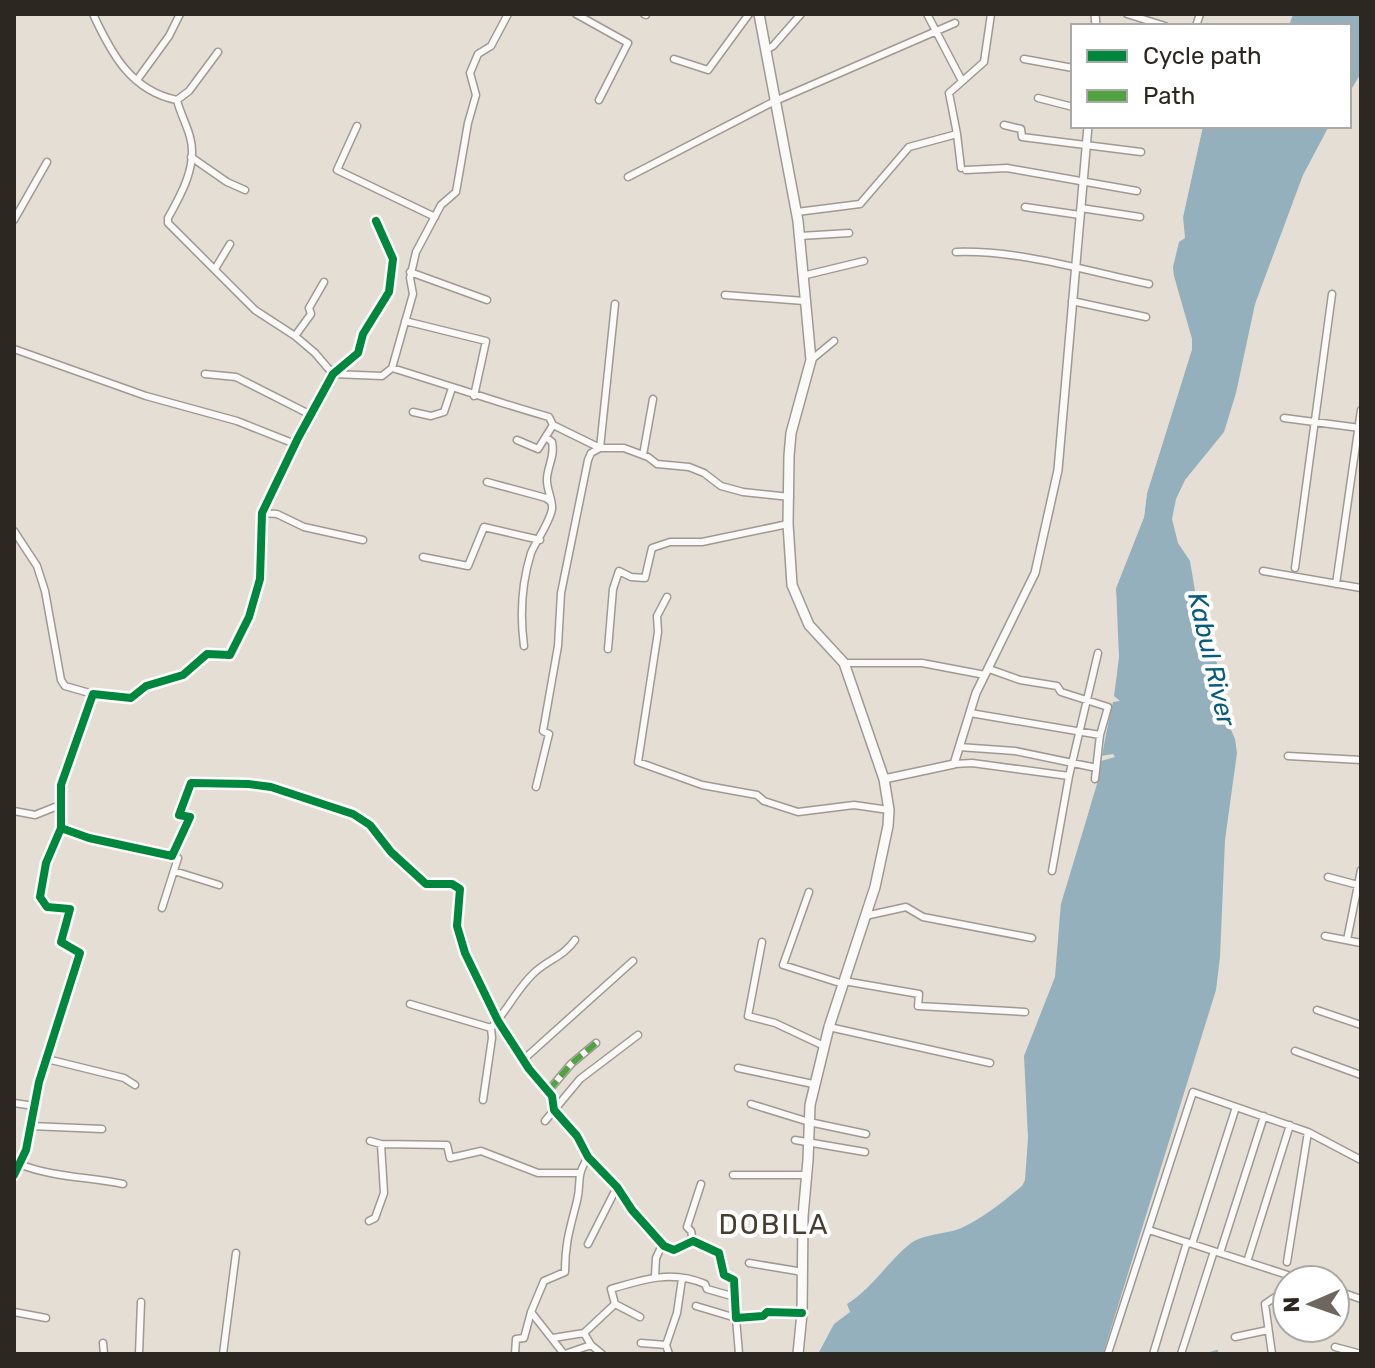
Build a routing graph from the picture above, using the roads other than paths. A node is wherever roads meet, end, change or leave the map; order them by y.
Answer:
1 (93, 14) edge
2 (180, 14) edge
3 (508, 14) edge
4 (576, 14) edge
5 (749, 14) edge
6 (759, 14) edge
7 (801, 14) edge
8 (927, 14) edge
9 (991, 14) edge
10 (1127, 14) edge
11 (955, 23) dead end
12 (1159, 24) edge
13 (936, 30) junction
14 (766, 50) junction
15 (218, 52) dead end
16 (674, 59) dead end
17 (1024, 59) dead end
18 (1071, 68) edge
19 (137, 80) junction
20 (962, 81) junction
21 (1038, 98) dead end
22 (177, 100) junction
23 (599, 100) dead end
24 (775, 101) junction
25 (1071, 106) edge
26 (1004, 125) dead end
27 (357, 126) dead end
28 (1088, 128) edge
29 (957, 134) junction
30 (1085, 146) junction
31 (1141, 152) dead end
32 (191, 157) junction
33 (47, 162) dead end
34 (628, 177) dead end
35 (1082, 183) junction
36 (245, 190) dead end
37 (1025, 207) dead end
38 (1080, 211) junction
39 (797, 212) junction
40 (435, 217) junction
41 (1140, 217) dead end
42 (14, 220) edge
43 (376, 221) dead end
44 (849, 233) dead end
45 (800, 236) junction
46 (230, 244) dead end
47 (956, 252) dead end
48 (864, 261) dead end
49 (215, 269) junction
50 (1075, 269) junction
51 (410, 272) junction
52 (802, 276) junction
53 (324, 282) dead end
54 (1149, 284) dead end
55 (1332, 294) dead end
56 (725, 295) dead end
57 (487, 300) dead end
58 (804, 301) junction
59 (1072, 301) junction
60 (615, 304) dead end
61 (1146, 317) dead end
62 (405, 321) junction
63 (295, 336) junction
64 (834, 341) dead end
65 (14, 349) edge
66 (811, 360) junction
67 (392, 368) junction
68 (205, 374) dead end
69 (333, 374) junction
70 (452, 388) junction
71 (474, 396) junction
72 (653, 399) dead end
73 (1361, 410) edge
74 (413, 412) dead end
75 (311, 415) junction
76 (1284, 418) dead end
77 (1315, 422) junction
78 (553, 425) junction
79 (1360, 428) edge
80 (546, 437) junction
81 (517, 440) dead end
82 (295, 444) junction
83 (600, 448) junction
84 (643, 455) junction
85 (487, 482) dead end
86 (790, 497) junction
87 (551, 502) junction
88 (262, 513) junction
89 (788, 524) junction
90 (14, 531) edge
91 (363, 540) dead end
92 (540, 540) junction
93 (423, 557) dead end
94 (1295, 568) dead end
95 (1263, 571) dead end
96 (1336, 584) junction
97 (1361, 588) edge
98 (667, 597) dead end
99 (524, 646) dead end
100 (608, 649) dead end
101 (1098, 653) dead end
102 (844, 663) junction
103 (987, 672) junction
104 (93, 694) junction
105 (1086, 700) junction
106 (970, 713) junction
107 (1080, 731) junction
108 (1100, 735) junction
109 (959, 747) junction
110 (1288, 756) dead end
111 (1361, 760) edge
112 (1073, 762) junction
113 (954, 764) junction
114 (1092, 767) dead end
115 (1069, 776) junction
116 (884, 779) junction
117 (1095, 779) dead end
118 (536, 787) dead end
119 (60, 805) junction
120 (889, 810) junction
121 (14, 811) edge
122 (61, 828) junction
123 (172, 856) junction
124 (1361, 870) edge
125 (174, 871) junction
126 (1052, 871) dead end
127 (1328, 877) dead end
128 (219, 885) dead end
129 (1358, 885) junction
130 (809, 892) dead end
131 (162, 908) dead end
132 (865, 916) junction
133 (1325, 936) dead end
134 (1032, 938) dead end
135 (575, 940) dead end
136 (1347, 940) junction
137 (762, 942) dead end
138 (1361, 943) edge
139 (633, 961) dead end
140 (843, 982) junction
141 (410, 1004) dead end
142 (1317, 1010) dead end
143 (1025, 1012) dead end
144 (498, 1021) junction
145 (1361, 1025) edge
146 (829, 1027) junction
147 (491, 1028) junction
148 (638, 1035) dead end
149 (596, 1043) dead end
150 (824, 1046) junction
151 (1295, 1051) dead end
152 (47, 1059) junction
153 (524, 1059) junction
154 (990, 1063) dead end
155 (738, 1068) dead end
156 (1361, 1075) edge
157 (813, 1084) junction
158 (135, 1085) dead end
159 (549, 1090) junction
160 (483, 1100) dead end
161 (14, 1103) edge
162 (751, 1104) dead end
163 (34, 1106) junction
164 (1236, 1107) junction
165 (554, 1110) junction
166 (1264, 1116) junction
167 (545, 1121) dead end
168 (809, 1122) junction
169 (1290, 1125) junction
170 (30, 1126) junction
171 (102, 1129) dead end
172 (1308, 1132) junction
173 (866, 1134) dead end
174 (795, 1140) dead end
175 (370, 1141) dead end
176 (381, 1144) junction
177 (809, 1145) junction
178 (14, 1149) edge
179 (26, 1150) junction
180 (865, 1152) dead end
181 (588, 1157) junction
182 (1361, 1160) edge
183 (19, 1164) junction
184 (578, 1173) junction
185 (14, 1175) edge
186 (733, 1175) dead end
187 (805, 1175) junction
188 (123, 1184) dead end
189 (701, 1184) dead end
190 (617, 1187) junction
191 (369, 1221) dead end
192 (1149, 1230) junction
193 (693, 1241) junction
194 (663, 1243) junction
195 (1189, 1243) junction
196 (588, 1244) dead end
197 (1217, 1252) junction
198 (236, 1253) dead end
199 (1247, 1262) junction
200 (1287, 1262) dead end
201 (749, 1263) dead end
202 (1271, 1270) edge
203 (803, 1274) junction
204 (655, 1276) junction
205 (682, 1279) junction
206 (735, 1297) junction
207 (1271, 1300) edge
208 (141, 1302) dead end
209 (615, 1304) junction
210 (696, 1306) dead end
211 (14, 1312) edge
212 (531, 1312) junction
213 (802, 1313) junction
214 (640, 1317) dead end
215 (46, 1318) dead end
216 (736, 1318) junction
217 (1268, 1330) junction
218 (584, 1333) junction
219 (1235, 1337) dead end
220 (553, 1338) junction
221 (103, 1343) dead end
222 (641, 1343) dead end
223 (591, 1345) junction
224 (666, 1345) junction
225 (1335, 1347) dead end
226 (1108, 1353) edge
227 (104, 1354) edge
228 (139, 1354) edge
229 (223, 1354) edge
230 (515, 1354) edge
231 (564, 1354) edge
232 (602, 1354) edge
233 (669, 1354) edge
234 (739, 1354) edge
235 (798, 1354) edge
236 (1153, 1354) edge
237 (1181, 1354) edge
238 (1272, 1354) edge
239 (1361, 1354) edge

1 - 19 street
2 - 19 street
3 - 40 street
4 - 23 street
5 - 16 street
6 - 14 main road
7 - 14 street
8 - 13 street
9 - 20 street
10 - 12 street
11 - 13 street
13 - 20 street
13 - 24 street
14 - 24 main road
15 - 22 street
17 - 18 street
19 - 22 street
20 - 29 street
21 - 25 street
22 - 32 street
24 - 34 street
24 - 39 main road
26 - 30 street
27 - 40 street
28 - 30 street
29 - 35 street
29 - 39 street
30 - 31 street
30 - 35 street
32 - 36 street
32 - 49 street
33 - 42 street
35 - 35 street
35 - 38 street
37 - 38 street
38 - 41 street
38 - 50 street
39 - 45 main road
40 - 51 street
43 - 69 street
44 - 45 street
45 - 52 main road
46 - 49 street
47 - 50 street
48 - 52 street
49 - 63 street
50 - 54 street
50 - 59 street
51 - 57 street
51 - 62 street
52 - 58 main road
53 - 63 street
55 - 77 street
56 - 58 street
58 - 66 main road
59 - 61 street
59 - 103 street
60 - 83 street
62 - 67 street
62 - 71 street
63 - 69 street
64 - 66 street
65 - 82 street
66 - 86 main road
67 - 69 street
67 - 70 street
68 - 75 street
69 - 75 street
70 - 71 street
70 - 74 street
71 - 78 street
72 - 84 street
73 - 79 street
75 - 82 street
76 - 77 street
77 - 79 street
77 - 94 street
78 - 80 street
78 - 83 street
79 - 96 street
80 - 81 street
80 - 87 street
82 - 88 street
83 - 84 street
83 - 118 street
84 - 86 street
85 - 87 street
86 - 89 main road
87 - 92 street
88 - 91 street
88 - 104 street
89 - 100 street
89 - 102 main road
90 - 104 street
92 - 93 street
92 - 99 street
95 - 96 street
96 - 97 street
98 - 120 street
101 - 105 street
102 - 103 street
102 - 116 main road
103 - 105 street
103 - 106 street
104 - 119 street
105 - 107 street
105 - 108 street
106 - 107 street
106 - 109 street
107 - 108 street
107 - 112 street
108 - 117 street
109 - 112 street
109 - 113 street
110 - 111 street
112 - 114 street
112 - 115 street
113 - 115 street
113 - 116 street
115 - 126 street
116 - 120 main road
119 - 121 street
119 - 122 street
120 - 132 main road
122 - 123 street
122 - 152 street
123 - 125 street
123 - 144 street
124 - 129 street
125 - 128 street
125 - 131 street
127 - 129 street
129 - 136 street
130 - 140 street
132 - 134 street
132 - 140 main road
133 - 136 street
135 - 144 street
136 - 138 street
137 - 150 street
139 - 153 street
140 - 143 street
140 - 146 main road
141 - 147 street
142 - 145 street
144 - 147 street
144 - 153 street
146 - 150 main road
146 - 154 street
147 - 160 street
148 - 165 street
149 - 159 street
150 - 157 main road
151 - 156 street
152 - 158 street
152 - 163 street
153 - 159 street
155 - 157 street
157 - 168 main road
159 - 165 street
161 - 163 street
162 - 168 street
163 - 170 street
164 - 166 street
164 - 192 street
164 - 195 street
165 - 167 street
165 - 181 street
166 - 169 street
166 - 197 street
168 - 173 street
168 - 177 main road
169 - 172 street
169 - 199 street
170 - 171 street
170 - 179 street
172 - 182 street
172 - 200 street
174 - 177 street
175 - 176 street
176 - 184 street
176 - 191 street
177 - 180 street
177 - 187 main road
178 - 179 street
179 - 183 street
181 - 184 street
181 - 190 street
183 - 185 street
183 - 188 street
184 - 212 street
186 - 187 street
187 - 203 main road
189 - 193 street
190 - 194 street
190 - 196 street
192 - 195 street
192 - 226 street
193 - 194 street
193 - 206 street
194 - 204 street
195 - 197 street
195 - 236 street
197 - 199 street
197 - 237 street
198 - 229 street
199 - 202 street
201 - 203 street
203 - 213 main road
204 - 205 street
204 - 209 street
205 - 206 street
205 - 224 street
206 - 216 street
207 - 217 street
208 - 228 street
209 - 214 street
209 - 218 street
210 - 216 street
211 - 215 street
212 - 220 street
212 - 230 street
213 - 216 street
213 - 235 main road
216 - 234 street
217 - 219 street
217 - 238 street
218 - 220 street
218 - 223 street
220 - 231 street
221 - 227 street
222 - 224 street
223 - 231 street
223 - 232 street
224 - 233 street
225 - 239 street

